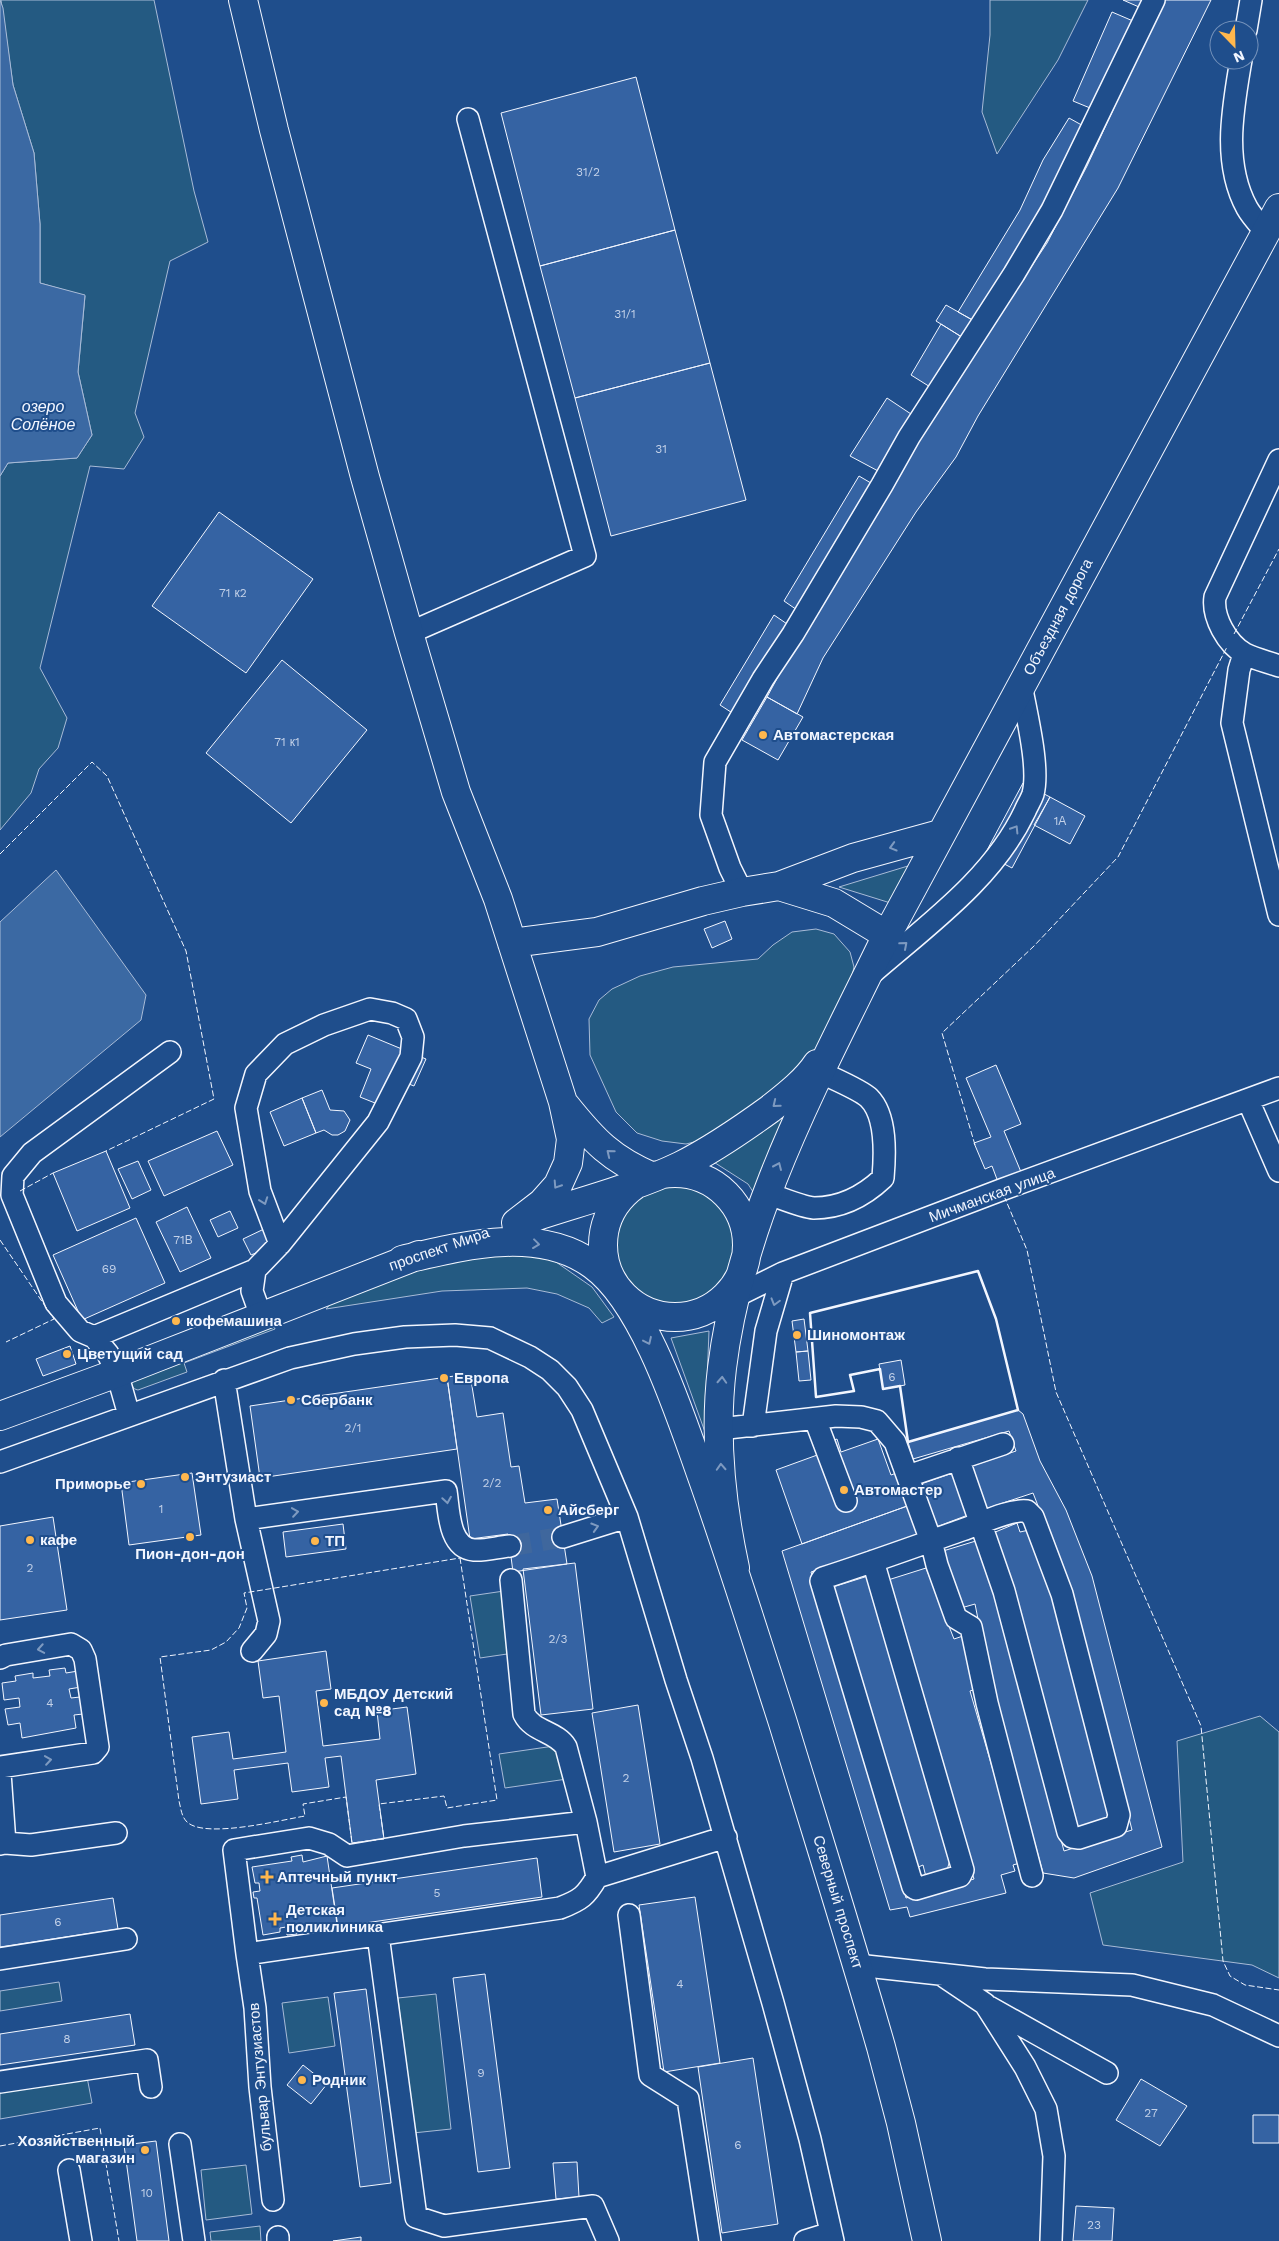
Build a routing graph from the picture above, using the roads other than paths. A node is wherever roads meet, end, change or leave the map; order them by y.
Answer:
1 (243, 0) edge
2 (1154, 0) edge
3 (1251, 0) edge
4 (1248, 20) edge
5 (1239, 70) edge
6 (468, 119) dead end
7 (1279, 208) edge
8 (1266, 232) junction
9 (1279, 460) edge
10 (409, 633) junction
11 (1244, 654) junction
12 (1279, 666) edge
13 (1021, 684) junction
14 (940, 834) junction
15 (779, 886) junction
16 (742, 892) junction
17 (1279, 915) edge
18 (887, 935) junction
19 (512, 943) junction
20 (867, 977) junction
21 (840, 1027) junction
22 (170, 1052) dead end
23 (820, 1072) junction
24 (1279, 1088) edge
25 (1248, 1100) junction
26 (563, 1102) junction
27 (1279, 1171) edge
28 (652, 1177) junction
29 (766, 1193) junction
30 (516, 1223) junction
31 (280, 1244) junction
32 (402, 1260) junction
33 (746, 1262) junction
34 (255, 1270) junction
35 (783, 1273) junction
36 (614, 1285) junction
37 (736, 1296) junction
38 (708, 1310) junction
39 (261, 1316) junction
40 (94, 1337) junction
41 (117, 1373) junction
42 (224, 1380) junction
43 (129, 1415) junction
44 (0, 1416) edge
45 (814, 1419) junction
46 (753, 1426) junction
47 (719, 1429) junction
48 (1004, 1444) dead end
49 (958, 1458) junction
50 (0, 1462) edge
51 (908, 1476) junction
52 (846, 1501) dead end
53 (627, 1517) junction
54 (246, 1519) junction
55 (981, 1523) junction
56 (563, 1537) tunnel mouth
57 (931, 1541) junction
58 (510, 1546) tunnel mouth
59 (873, 1562) junction
60 (734, 1568) junction
61 (511, 1580) dead end
62 (252, 1651) dead end
63 (0, 1658) edge
64 (0, 1767) edge
65 (0, 1773) edge
66 (586, 1822) junction
67 (116, 1833) dead end
68 (726, 1837) junction
69 (2, 1843) edge
70 (1032, 1876) dead end
71 (597, 1877) junction
72 (629, 1916) dead end
73 (378, 1935) junction
74 (126, 1939) dead end
75 (247, 1954) junction
76 (0, 1959) edge
77 (857, 1965) junction
78 (942, 1975) junction
79 (985, 2004) junction
80 (1279, 2036) edge
81 (1107, 2073) dead end
82 (0, 2082) edge
83 (151, 2087) dead end
84 (180, 2144) dead end
85 (69, 2170) dead end
86 (273, 2200) dead end
87 (832, 2237) edge
88 (81, 2241) edge
89 (194, 2241) edge
90 (608, 2241) edge
91 (710, 2241) edge
92 (805, 2241) edge
93 (927, 2241) edge
94 (1051, 2241) edge

1 - 10 main road
2 - 16 street
3 - 4 street
5 - 8 street
6 - 10 street
7 - 8 main road, Объездная дорога
8 - 13 main road, Объездная дорога
9 - 11 street
10 - 19 main road
11 - 12 street
11 - 17 street
13 - 14 main road, Объездная дорога
20 -> 13 street
14 -> 15 main road
14 - 18 main road, Объездная дорога
15 - 16 main road
15 - 18 main road
16 - 19 main road
18 - 20 main road, Объездная дорога
19 - 26 main road
20 - 21 main road, Объездная дорога
21 - 23 main road
21 -> 28 main road, проспект Мира
22 - 40 street
29 -> 23 main road
23 - 29 street
24 - 25 street, Мичманская улица
25 - 27 street
25 - 35 street, Мичманская улица
28 -> 26 main road
26 -> 30 main road
28 - 30 main road, проспект Мира
28 - 33 main road
28 - 36 main road
29 - 33 main road
30 - 32 main road, проспект Мира
31 -> 31 street
31 - 34 street
32 -> 36 main road
32 - 39 main road, проспект Мира
33 - 37 main road
33 - 38 main road
34 - 39 street
34 - 40 street
35 - 37 street, Мичманская улица
35 -> 46 street
36 - 38 main road
36 -> 60 main road
37 - 38 street, Мичманская улица
47 -> 37 main road
39 - 41 main road, проспект Мира
40 - 41 street
41 - 43 street
41 - 44 main road, проспект Мира
42 - 43 street
42 - 53 street
42 - 54 street
43 - 50 street
45 - 46 street
45 - 51 street
45 - 52 street
46 - 47 street
60 -> 47 main road
48 - 49 street
49 - 51 street
49 - 55 street
51 - 57 street
56 -> 53 street
53 - 68 street
54 -> 58 street
54 - 62 street
55 - 55 street
55 - 57 street
57 - 59 street
57 - 70 street
59 - 59 street
60 - 77 main road, Северный проспект
61 - 66 street
64 -> 63 street
65 - 69 street
66 - 71 street
66 - 75 street, бульвар Энтузиастов
67 - 69 street
68 - 71 street
68 - 87 street
71 - 73 street
72 - 91 street
73 - 75 street
73 - 90 street
74 - 76 street
75 - 86 street, бульвар Энтузиастов
77 - 78 street
77 - 93 main road, Северный проспект
78 - 79 street
78 - 80 street
79 - 81 street
79 - 94 street
82 - 83 street
84 - 89 street
85 - 88 street
87 - 92 street

